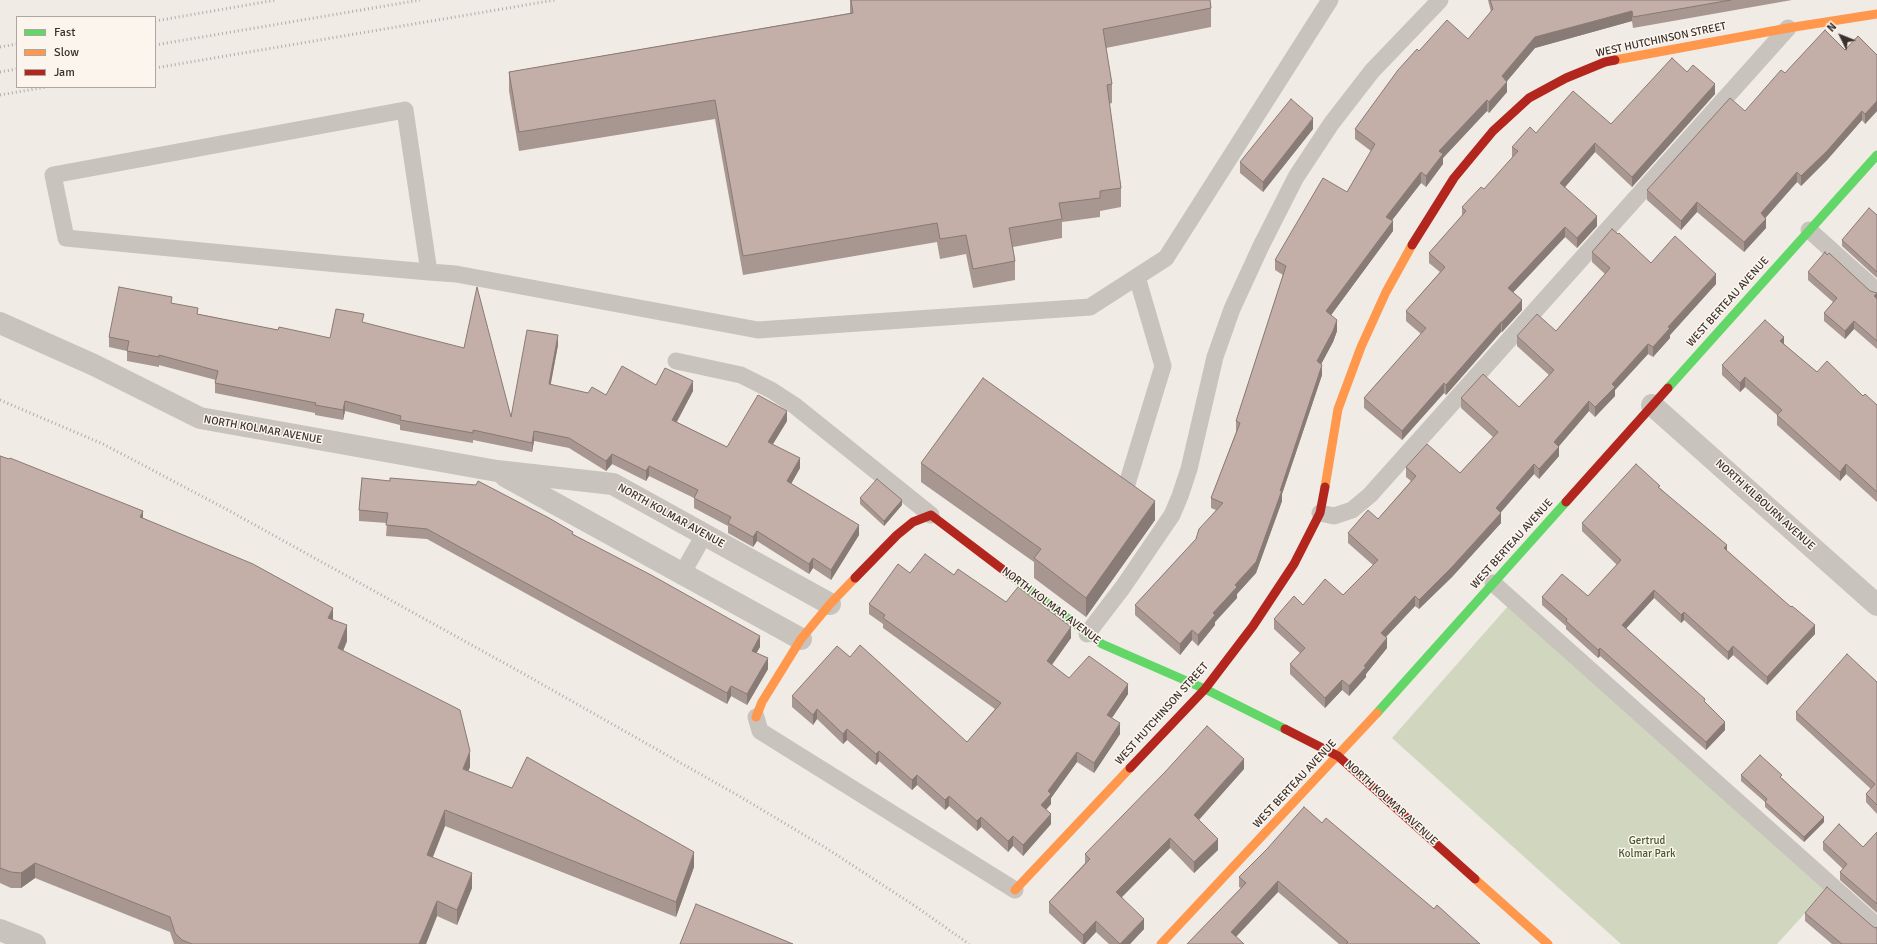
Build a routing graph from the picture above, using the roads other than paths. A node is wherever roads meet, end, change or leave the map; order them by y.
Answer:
1 (1330, 0) edge
2 (1440, 0) edge
3 (1877, 14) edge
4 (1788, 28) junction
5 (1877, 155) edge
6 (1809, 230) junction
7 (429, 272) junction
8 (1137, 277) junction
9 (1877, 291) edge
10 (0, 323) edge
11 (676, 361) dead end
12 (1652, 405) junction
13 (497, 471) junction
14 (1127, 484) edge
15 (1320, 513) junction
16 (931, 515) junction
17 (704, 535) junction
18 (682, 574) junction
19 (1493, 583) junction
20 (830, 604) junction
21 (1877, 605) edge
22 (1087, 634) junction
23 (801, 639) junction
24 (1205, 689) junction
25 (756, 717) joint
26 (1338, 756) junction
27 (1015, 890) joint
28 (1877, 926) edge
29 (0, 930) edge
30 (35, 944) edge
31 (1161, 944) edge
32 (1548, 944) edge

1 - 8 lane
2 - 22 lane
3 - 4 street, WEST HUTCHINSON STREET
4 - 15 lane
4 - 15 street, WEST HUTCHINSON STREET
5 - 6 street, WEST BERTEAU AVENUE
6 - 9 lane
6 - 12 street, WEST BERTEAU AVENUE
7 - 7 lane
7 - 8 lane
8 - 14 lane
10 - 13 street, NORTH KOLMAR AVENUE
11 - 16 lane
12 - 19 street, WEST BERTEAU AVENUE
12 - 21 street, NORTH KILBOURN AVENUE
13 - 17 street, NORTH KOLMAR AVENUE
13 - 18 street, NORTH KOLMAR AVENUE
15 - 24 street, WEST HUTCHINSON STREET
16 - 20 street
16 - 22 street, NORTH KOLMAR AVENUE
17 - 18 lane
17 - 20 street, NORTH KOLMAR AVENUE
18 - 23 street, NORTH KOLMAR AVENUE
19 - 26 street, WEST BERTEAU AVENUE
19 - 28 lane
20 - 23 street
22 - 24 street, NORTH KOLMAR AVENUE
23 - 25 street
24 - 26 street, NORTH KOLMAR AVENUE
24 - 27 street, WEST HUTCHINSON STREET
25 - 27 lane
26 - 31 street, WEST BERTEAU AVENUE
26 - 32 street, NORTH KOLMAR AVENUE
29 - 30 street

